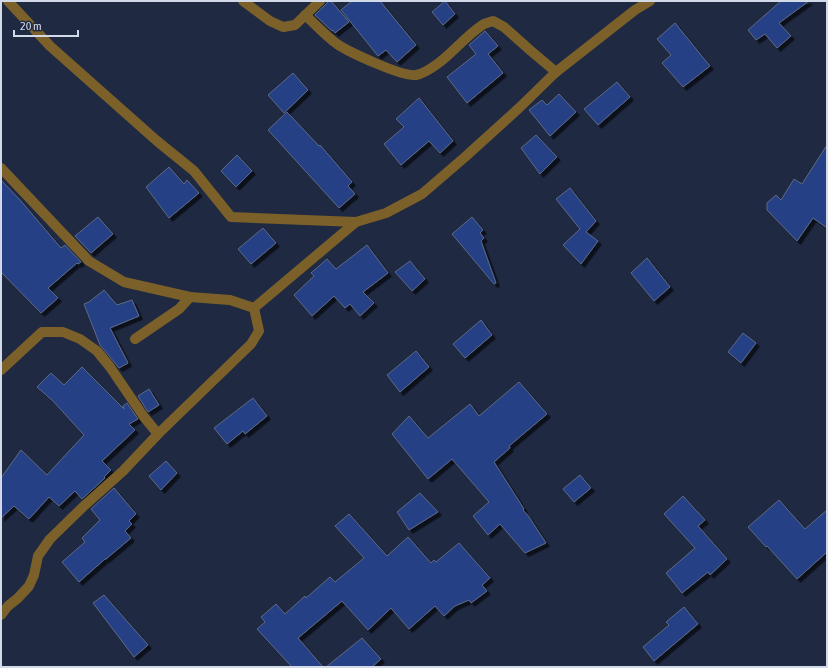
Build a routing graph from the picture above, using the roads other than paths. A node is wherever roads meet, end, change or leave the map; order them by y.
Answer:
1 (8, 1) edge
2 (243, 1) edge
3 (320, 1) edge
4 (650, 1) edge
5 (305, 15) junction
6 (556, 72) junction
7 (1, 168) edge
8 (356, 222) junction
9 (190, 297) junction
10 (254, 308) junction
11 (135, 339) dead end
12 (1, 370) edge
13 (158, 434) junction
14 (1, 615) edge

1 - 8 street
2 - 5 street
3 - 5 street
4 - 6 street
5 - 6 street
6 - 8 street
7 - 9 street
8 - 10 street
9 - 10 street
9 - 11 street
10 - 13 street
12 - 13 street
13 - 14 street

